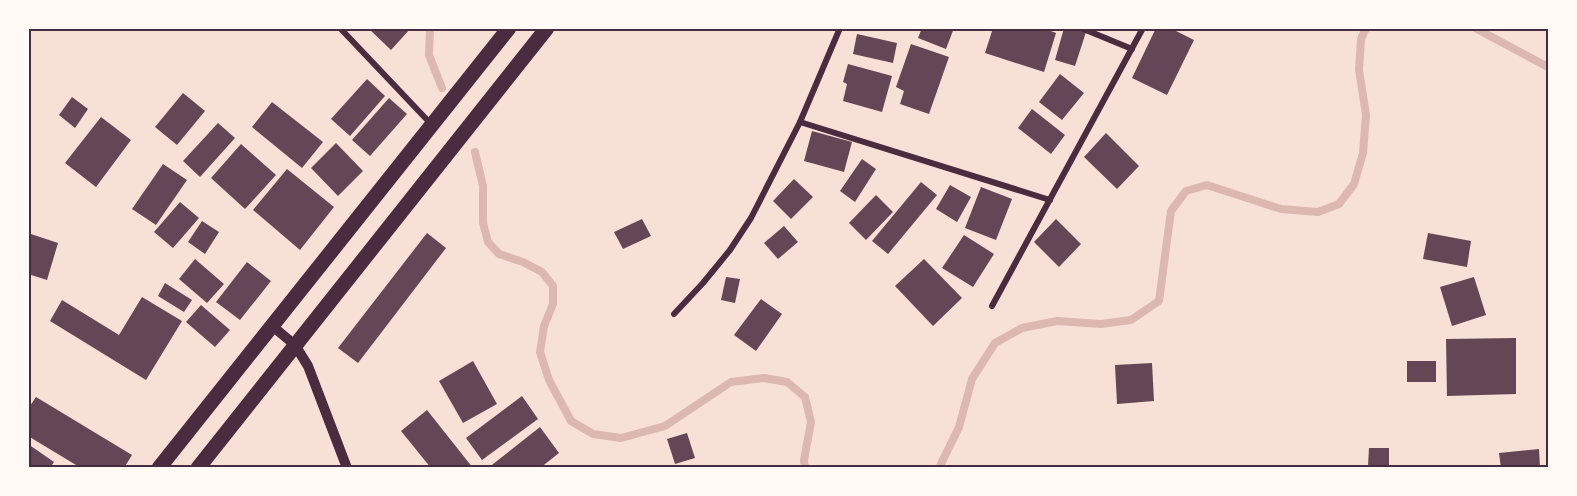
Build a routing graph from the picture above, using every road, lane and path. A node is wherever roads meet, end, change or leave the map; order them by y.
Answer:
1 (340, 28) edge
2 (509, 28) edge
3 (547, 28) edge
4 (840, 28) edge
5 (1081, 28) edge
6 (1143, 28) edge
7 (1132, 49) junction
8 (800, 122) junction
9 (432, 125) junction
10 (1050, 200) junction
11 (992, 306) dead end
12 (674, 314) dead end
13 (271, 325) junction
14 (295, 345) junction
15 (159, 468) edge
16 (198, 468) edge
17 (347, 468) edge

1 - 9 street
2 - 9 main road
3 - 14 main road
4 - 8 street
5 - 7 street
6 - 7 street
7 - 10 street
8 - 10 street
8 - 12 street
9 - 13 main road
10 - 11 street
13 - 14 street
13 - 15 main road
14 - 16 main road
14 - 17 street

